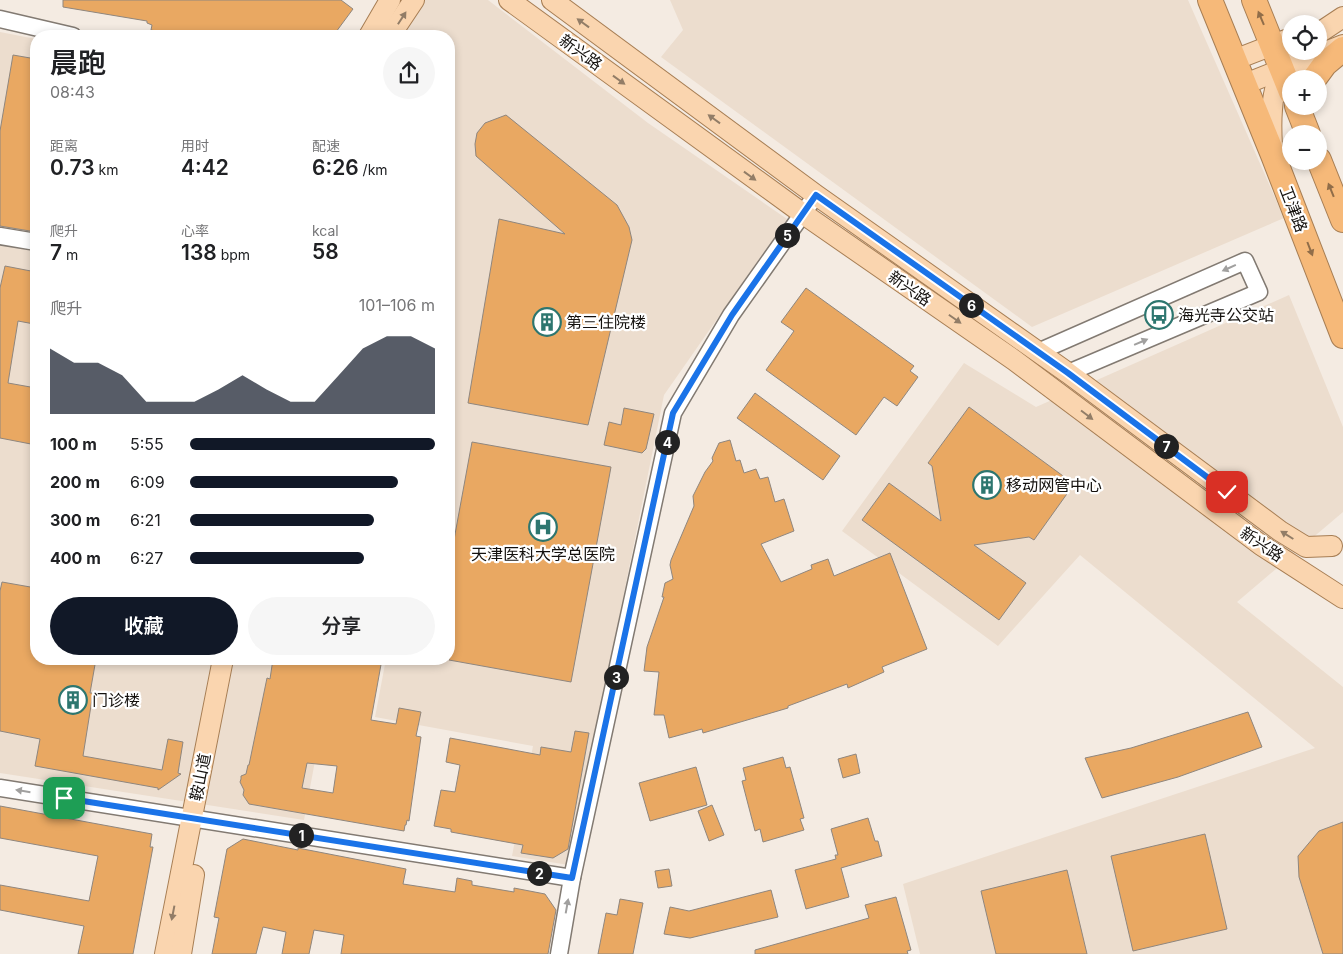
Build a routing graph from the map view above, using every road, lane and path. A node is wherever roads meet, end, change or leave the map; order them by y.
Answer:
1 (390, 0) edge
2 (414, 0) edge
3 (509, 0) edge
4 (552, 0) edge
5 (1210, 0) edge
6 (1254, 0) edge
7 (1343, 17) edge
8 (0, 19) edge
9 (1327, 24) edge
10 (1327, 27) edge
11 (47, 30) edge
12 (372, 30) edge
13 (394, 30) edge
14 (1282, 42) edge
15 (1343, 44) edge
16 (1327, 49) edge
17 (1343, 49) edge
18 (1234, 60) junction
19 (1289, 60) edge
20 (1321, 70) edge
21 (1245, 84) junction
22 (1273, 155) junction
23 (1323, 170) edge
24 (816, 195) junction
25 (802, 213) junction
26 (1343, 220) edge
27 (0, 236) edge
28 (30, 241) edge
29 (1343, 336) edge
30 (1038, 352) junction
31 (1068, 373) junction
32 (1337, 542) edge
33 (1311, 576) junction
34 (1343, 598) edge
35 (223, 665) edge
36 (234, 665) edge
37 (0, 788) edge
38 (198, 819) junction
39 (572, 878) junction
40 (165, 954) edge
41 (181, 954) edge
42 (559, 954) edge

1 - 12 main road
13 -> 2 main road
3 -> 25 main road, 新兴路
24 -> 4 main road
5 - 18 highway, 卫津路
14 -> 6 highway
7 - 9 main road
7 - 10 main road
8 - 11 street
14 - 18 main road
15 - 16 main road
17 - 20 highway
18 - 21 highway, 卫津路
19 - 21 main road
19 - 22 main road
21 - 22 highway, 卫津路
22 -> 29 highway, 卫津路
26 -> 23 highway
24 - 25 street
24 - 30 main road
25 -> 33 main road, 新兴路
25 - 39 street
27 - 28 street
30 - 31 main road
31 -> 30 street
32 -> 31 main road
32 - 33 main road
33 - 34 main road
35 - 38 main road, 鞍山道
36 - 38 main road, 鞍山道
38 -> 37 street
38 - 39 street
38 -> 40 main road, 鞍山道
38 - 41 main road, 鞍山道
42 -> 39 street

